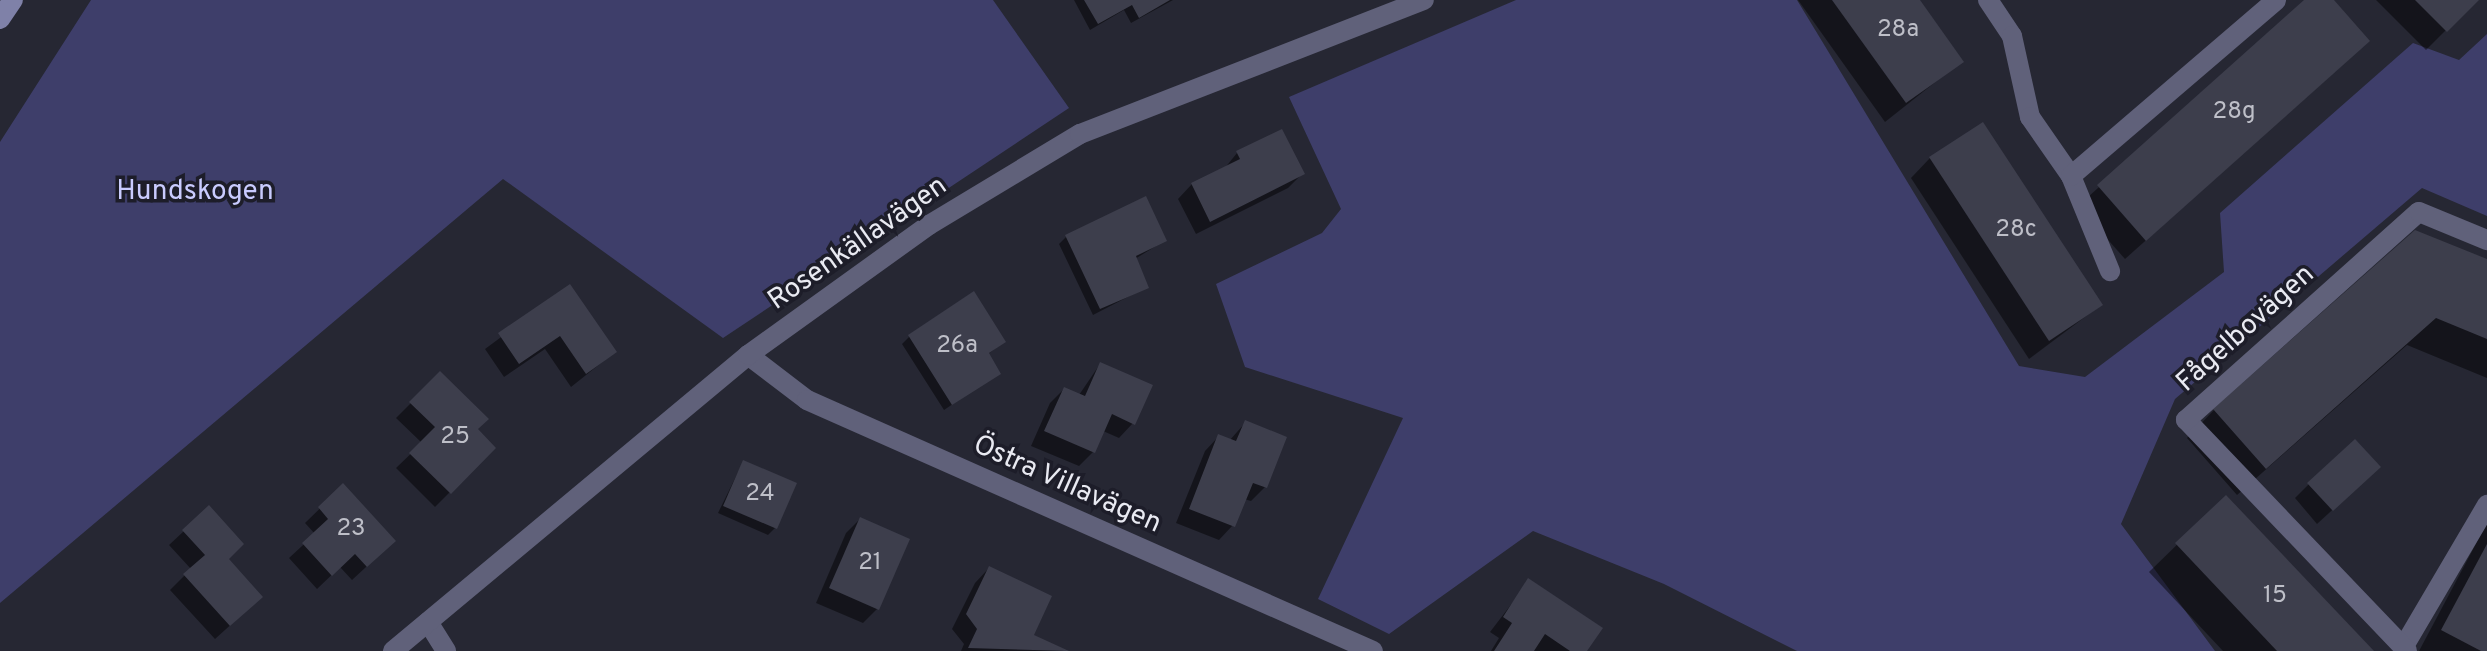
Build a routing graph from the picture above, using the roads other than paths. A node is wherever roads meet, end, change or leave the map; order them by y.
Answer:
1 (13, 0) edge
2 (1424, 0) edge
3 (1988, 0) edge
4 (2276, 0) edge
5 (0, 19) edge
6 (2071, 176) junction
7 (2487, 240) edge
8 (2110, 271) dead end
9 (748, 355) junction
10 (2487, 505) edge
11 (428, 622) junction
12 (2406, 649) edge
13 (393, 651) edge
14 (446, 651) edge
15 (1373, 651) edge

1 - 5 main road
2 - 9 street, Rosenkällavägen
3 - 6 street
4 - 6 street
6 - 8 street
7 - 12 street, Fågelbovägen
9 - 11 street, Rosenkällavägen
9 - 15 street, Östra Villavägen
10 - 12 street
11 - 13 street, Rosenkällavägen
11 - 14 street

